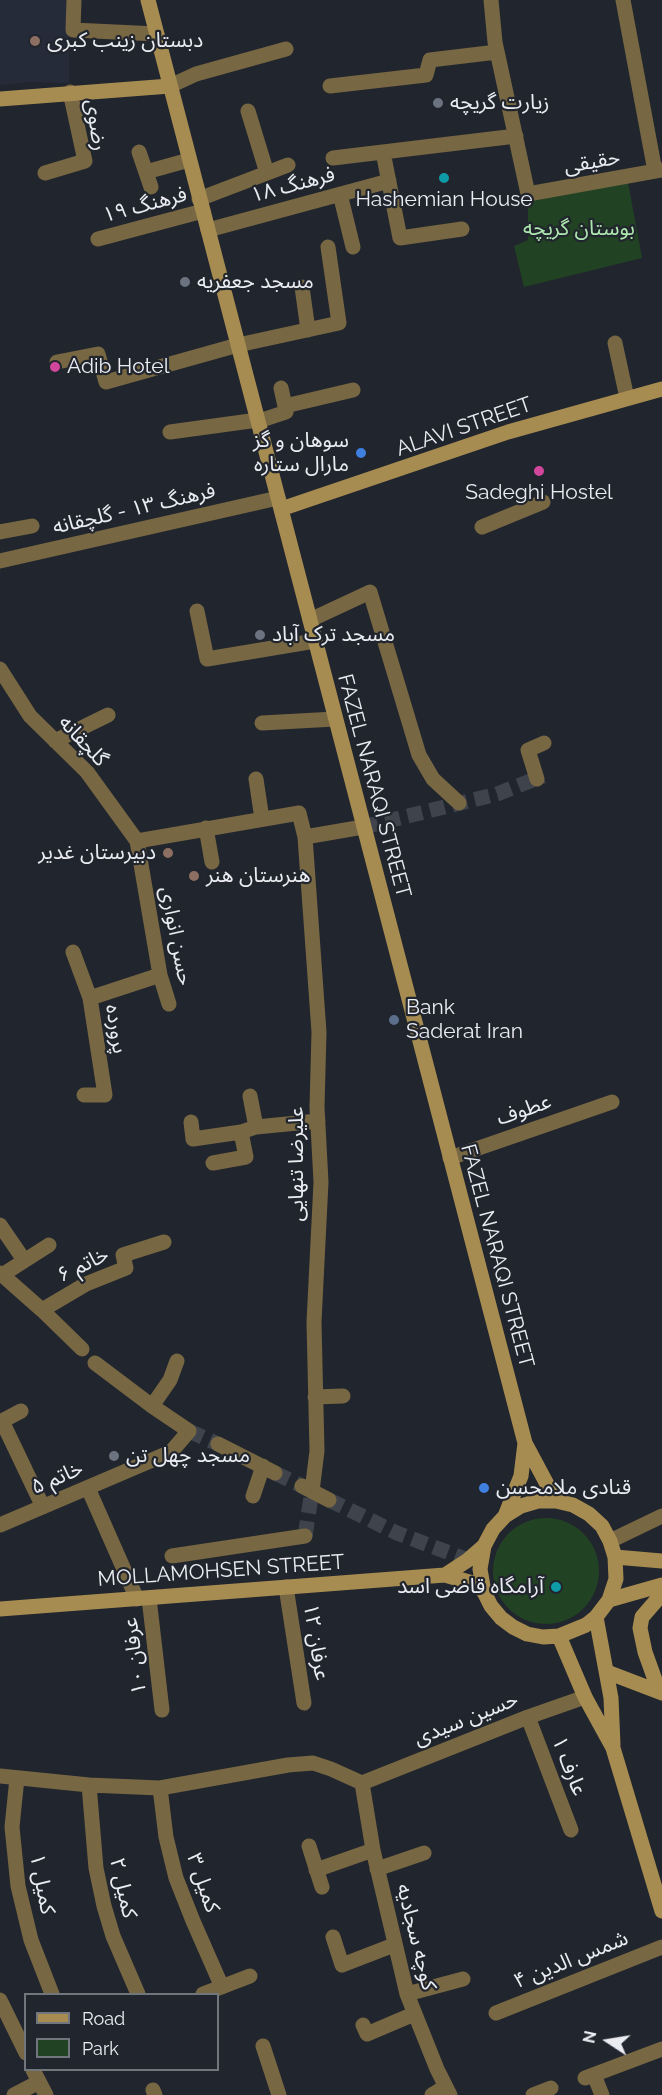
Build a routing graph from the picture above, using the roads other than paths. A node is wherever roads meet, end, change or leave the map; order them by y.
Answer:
1 (74, 0) edge
2 (147, 0) edge
3 (491, 0) edge
4 (623, 0) edge
5 (156, 34) junction
6 (286, 50) dead end
7 (497, 52) junction
8 (170, 86) junction
9 (330, 86) dead end
10 (70, 92) junction
11 (0, 99) edge
12 (248, 111) dead end
13 (516, 136) junction
14 (140, 152) dead end
15 (383, 152) junction
16 (333, 158) dead end
17 (189, 160) junction
18 (288, 165) dead end
19 (658, 171) edge
20 (45, 173) dead end
21 (267, 173) junction
22 (389, 181) junction
23 (340, 194) junction
24 (201, 205) junction
25 (462, 229) dead end
26 (208, 230) junction
27 (98, 239) dead end
28 (328, 247) dead end
29 (353, 247) dead end
30 (302, 287) dead end
31 (308, 330) junction
32 (615, 343) dead end
33 (238, 345) junction
34 (57, 362) dead end
35 (281, 388) dead end
36 (662, 389) edge
37 (353, 390) dead end
38 (627, 398) junction
39 (285, 406) junction
40 (256, 420) junction
41 (170, 432) dead end
42 (543, 502) dead end
43 (279, 503) junction
44 (32, 526) dead end
45 (482, 526) dead end
46 (1, 527) edge
47 (0, 561) edge
48 (197, 611) dead end
49 (310, 620) junction
50 (315, 641) junction
51 (0, 669) edge
52 (108, 715) dead end
53 (335, 719) junction
54 (262, 723) dead end
55 (55, 741) junction
56 (544, 743) dead end
57 (537, 778) dead end
58 (256, 779) dead end
59 (459, 803) dead end
60 (262, 819) junction
61 (363, 827) junction
62 (206, 828) junction
63 (305, 837) junction
64 (137, 841) junction
65 (212, 862) dead end
66 (73, 952) dead end
67 (160, 975) junction
68 (90, 998) junction
69 (169, 1004) dead end
70 (84, 1095) dead end
71 (250, 1096) dead end
72 (612, 1102) dead end
73 (318, 1120) junction
74 (191, 1122) dead end
75 (256, 1127) junction
76 (241, 1132) junction
77 (450, 1158) junction
78 (213, 1163) dead end
79 (0, 1224) edge
80 (164, 1242) dead end
81 (49, 1245) dead end
82 (24, 1260) junction
83 (1, 1274) edge
84 (42, 1310) junction
85 (82, 1349) dead end
86 (177, 1361) dead end
87 (95, 1362) dead end
88 (343, 1396) dead end
89 (315, 1397) junction
90 (152, 1406) junction
91 (21, 1411) dead end
92 (525, 1443) junction
93 (218, 1444) tunnel mouth
94 (88, 1488) junction
95 (253, 1496) dead end
96 (328, 1500) tunnel mouth
97 (556, 1501) junction
98 (43, 1507) junction
99 (505, 1516) junction
100 (662, 1516) edge
101 (0, 1525) edge
102 (305, 1536) dead end
103 (610, 1541) junction
104 (484, 1546) junction
105 (172, 1556) dead end
106 (615, 1557) junction
107 (662, 1561) edge
108 (445, 1575) junction
109 (662, 1585) edge
110 (286, 1587) junction
111 (484, 1592) junction
112 (662, 1594) edge
113 (143, 1598) junction
114 (609, 1600) junction
115 (0, 1609) edge
116 (596, 1617) junction
117 (560, 1636) junction
118 (607, 1672) junction
119 (661, 1691) edge
120 (585, 1696) junction
121 (304, 1703) dead end
122 (162, 1710) dead end
123 (528, 1717) junction
124 (613, 1748) junction
125 (0, 1776) edge
126 (17, 1778) junction
127 (362, 1783) junction
128 (88, 1785) junction
129 (160, 1788) junction
130 (571, 1830) dead end
131 (309, 1846) dead end
132 (373, 1850) junction
133 (424, 1853) dead end
134 (377, 1869) junction
135 (316, 1870) junction
136 (322, 1887) dead end
137 (662, 1911) edge
138 (333, 1936) dead end
139 (394, 1945) junction
140 (662, 1947) edge
141 (250, 1976) dead end
142 (463, 1979) dead end
143 (222, 1987) junction
144 (51, 1993) edge
145 (137, 1993) edge
146 (208, 1993) edge
147 (407, 1994) junction
148 (0, 2000) edge
149 (496, 2013) dead end
150 (414, 2014) junction
151 (365, 2029) dead end
152 (263, 2046) dead end
153 (24, 2049) edge
154 (662, 2049) edge
155 (38, 2078) edge
156 (551, 2088) dead end
157 (443, 2092) edge
158 (14, 2095) edge
159 (279, 2095) edge
160 (533, 2095) edge
161 (602, 2095) edge

1 - 5 street
2 - 5 main road, FAZEL NARAQI STREET
3 - 7 street
4 - 19 street
5 - 8 main road, FAZEL NARAQI STREET
6 - 8 street
7 - 9 street
7 - 13 street
8 - 10 main road
8 - 17 main road, FAZEL NARAQI STREET
10 - 11 main road
10 - 20 street, رضوی
12 - 21 street
13 - 15 street
13 - 19 street, حقیقی
14 - 17 street
15 - 16 street
15 - 22 street
17 - 24 main road, FAZEL NARAQI STREET
18 - 21 street, فرهنگ ۱۹
21 - 24 street, فرهنگ ۱۹
22 - 23 street, فرهنگ ۱۸
22 - 25 street
23 - 26 street, فرهنگ ۱۸
23 - 29 street
24 - 26 main road, FAZEL NARAQI STREET
24 - 27 street, فرهنگ ۱۹
26 - 33 main road, FAZEL NARAQI STREET
28 - 31 street
30 - 31 street
31 - 33 street
32 - 38 street
33 - 34 street
33 - 40 main road, FAZEL NARAQI STREET
35 - 39 street
36 - 38 main road, ALAVI STREET
37 - 39 street
38 - 43 main road, ALAVI STREET
39 - 40 street
40 - 41 street
40 - 43 main road, FAZEL NARAQI STREET
42 - 45 street
43 - 47 street, فرهنگ ۱۳ - گلچقانه
43 - 49 main road, FAZEL NARAQI STREET
44 - 46 street
48 - 50 street
49 - 50 main road, FAZEL NARAQI STREET
49 - 59 street
50 - 53 main road, FAZEL NARAQI STREET
51 - 55 street, گلچقانه
52 - 55 street
53 - 54 street
53 - 61 main road, FAZEL NARAQI STREET
55 - 64 street, گلچقانه
56 - 57 street
58 - 60 street
60 - 62 street
60 - 63 street
61 - 63 street
61 - 77 main road, FAZEL NARAQI STREET
62 - 64 street
62 - 65 street
63 - 73 street, علیرضا تنهایی
64 - 67 street, حسن انواری
66 - 68 street, پرورده
67 - 68 street
67 - 69 street, حسن انواری
68 - 70 street, پرورده
71 - 75 street
72 - 77 street, عطوف
73 - 75 street
73 - 89 street, علیرضا تنهایی
74 - 76 street
75 - 76 street
76 - 78 street
77 - 92 main road, FAZEL NARAQI STREET
79 - 82 street
80 - 84 street, خاتم ۶
81 - 82 street
82 - 83 street
83 - 84 street
84 - 85 street
86 - 90 street
87 - 90 street
88 - 89 street
89 - 96 street, علیرضا تنهایی
90 - 94 street, خاتم ۵
91 - 98 street
92 - 97 main road
92 - 99 main road
93 - 95 street
94 - 98 street, خاتم ۵
94 - 113 street, عرفان ۱۰
97 - 99 main road
97 - 103 main road
98 - 101 street, خاتم ۵
99 - 104 main road
100 - 103 street
102 - 105 street
103 - 106 main road
104 - 108 main road
104 - 111 main road
106 - 107 main road
106 - 114 main road
108 - 110 main road, MOLLAMOHSEN STREET
108 - 111 main road
109 - 114 main road
110 - 113 main road, MOLLAMOHSEN STREET
110 - 121 street, عرفان ۱۲
111 - 117 main road
112 - 119 main road
113 - 115 main road, MOLLAMOHSEN STREET
113 - 122 street, عرفان ۱۰
114 - 116 main road
116 - 117 main road
116 - 118 main road
117 - 120 main road
118 - 119 main road
118 - 124 main road
120 - 123 street, حسین سیدی
120 - 124 main road
123 - 127 street, حسین سیدی
123 - 130 street, عارف ۱
124 - 137 main road
125 - 126 street
126 - 128 street
126 - 144 street, کمیل ۱
127 - 129 street
127 - 132 street, کوچه سجادیه
128 - 129 street
128 - 145 street, کمیل ۲
129 - 143 street, کمیل ۳
131 - 135 street
132 - 134 street, کوچه سجادیه
132 - 135 street
133 - 134 street
134 - 139 street, کوچه سجادیه
135 - 136 street
138 - 139 street
139 - 147 street, کوچه سجادیه
140 - 149 street, شمس الدین ۴
141 - 143 street
142 - 147 street
143 - 146 street
147 - 150 street, کوچه سجادیه
148 - 153 street
150 - 151 street
150 - 157 street, کوچه سجادیه
152 - 159 street
154 - 161 street
155 - 158 street
156 - 160 street

